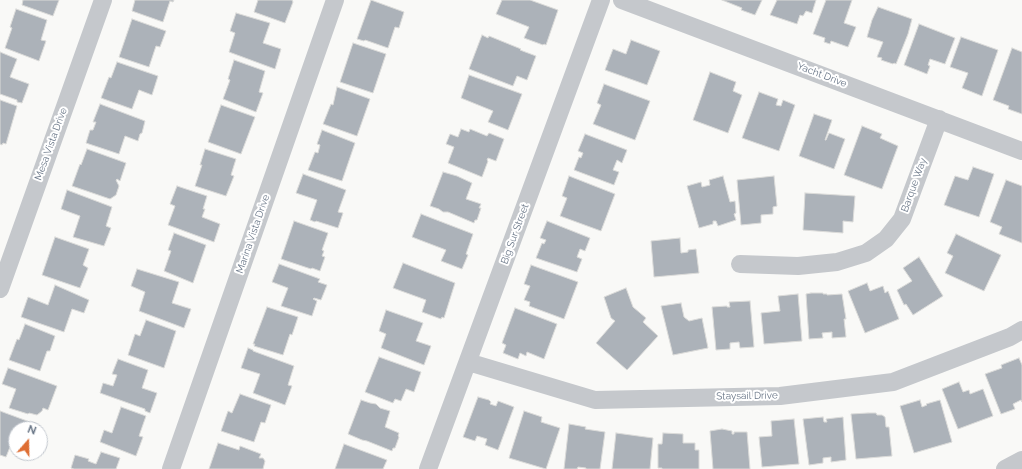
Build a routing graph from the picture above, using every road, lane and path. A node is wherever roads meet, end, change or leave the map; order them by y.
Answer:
1 (102, 0) edge
2 (335, 0) edge
3 (601, 0) edge
4 (622, 0) edge
5 (939, 119) junction
6 (1022, 151) edge
7 (740, 264) dead end
8 (0, 289) edge
9 (1022, 330) edge
10 (468, 362) junction
11 (1022, 460) edge
12 (171, 469) edge
13 (428, 469) edge
14 (1005, 469) edge

1 - 8 street, Mesa Vista Drive
2 - 12 street, Marina Vista Drive
3 - 10 street, Big Sur Street
4 - 5 street, Yacht Drive
5 - 6 street, Yacht Drive
5 - 7 street, Barque Way
9 - 10 street, Staysail Drive
10 - 13 street, Big Sur Street
11 - 14 street

